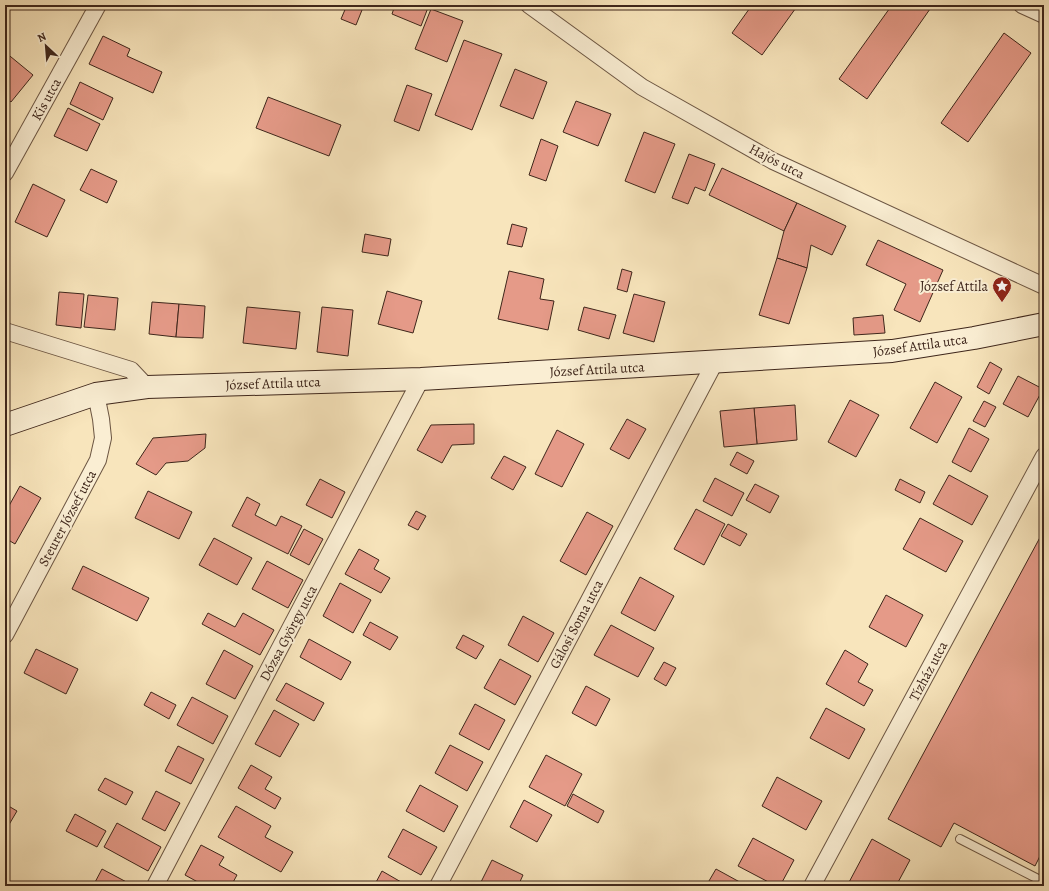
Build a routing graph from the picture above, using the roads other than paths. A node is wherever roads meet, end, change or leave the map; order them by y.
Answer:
1 (98, 5) edge
2 (529, 5) edge
3 (1022, 5) edge
4 (1044, 15) edge
5 (5, 173) edge
6 (1044, 286) edge
7 (1044, 324) edge
8 (5, 331) edge
9 (715, 362) junction
10 (421, 379) junction
11 (147, 387) junction
12 (96, 394) junction
13 (5, 425) edge
14 (1044, 456) edge
15 (6, 630) edge
16 (960, 839) dead end
17 (1044, 882) edge
18 (155, 886) edge
19 (438, 886) edge
20 (812, 886) edge

1 - 5 street, Kis utca
2 - 6 street, Hajós utca
3 - 4 street
7 - 9 street, József Attila utca
8 - 11 street
9 - 10 street, József Attila utca
9 - 19 street, Gálosi Soma utca
10 - 11 street, József Attila utca
10 - 18 street, Dózsa György utca
11 - 12 street, József Attila utca
12 - 13 street, József Attila utca
12 - 15 street, Steurer József utca
14 - 20 street, Tízház utca
16 - 17 lane

